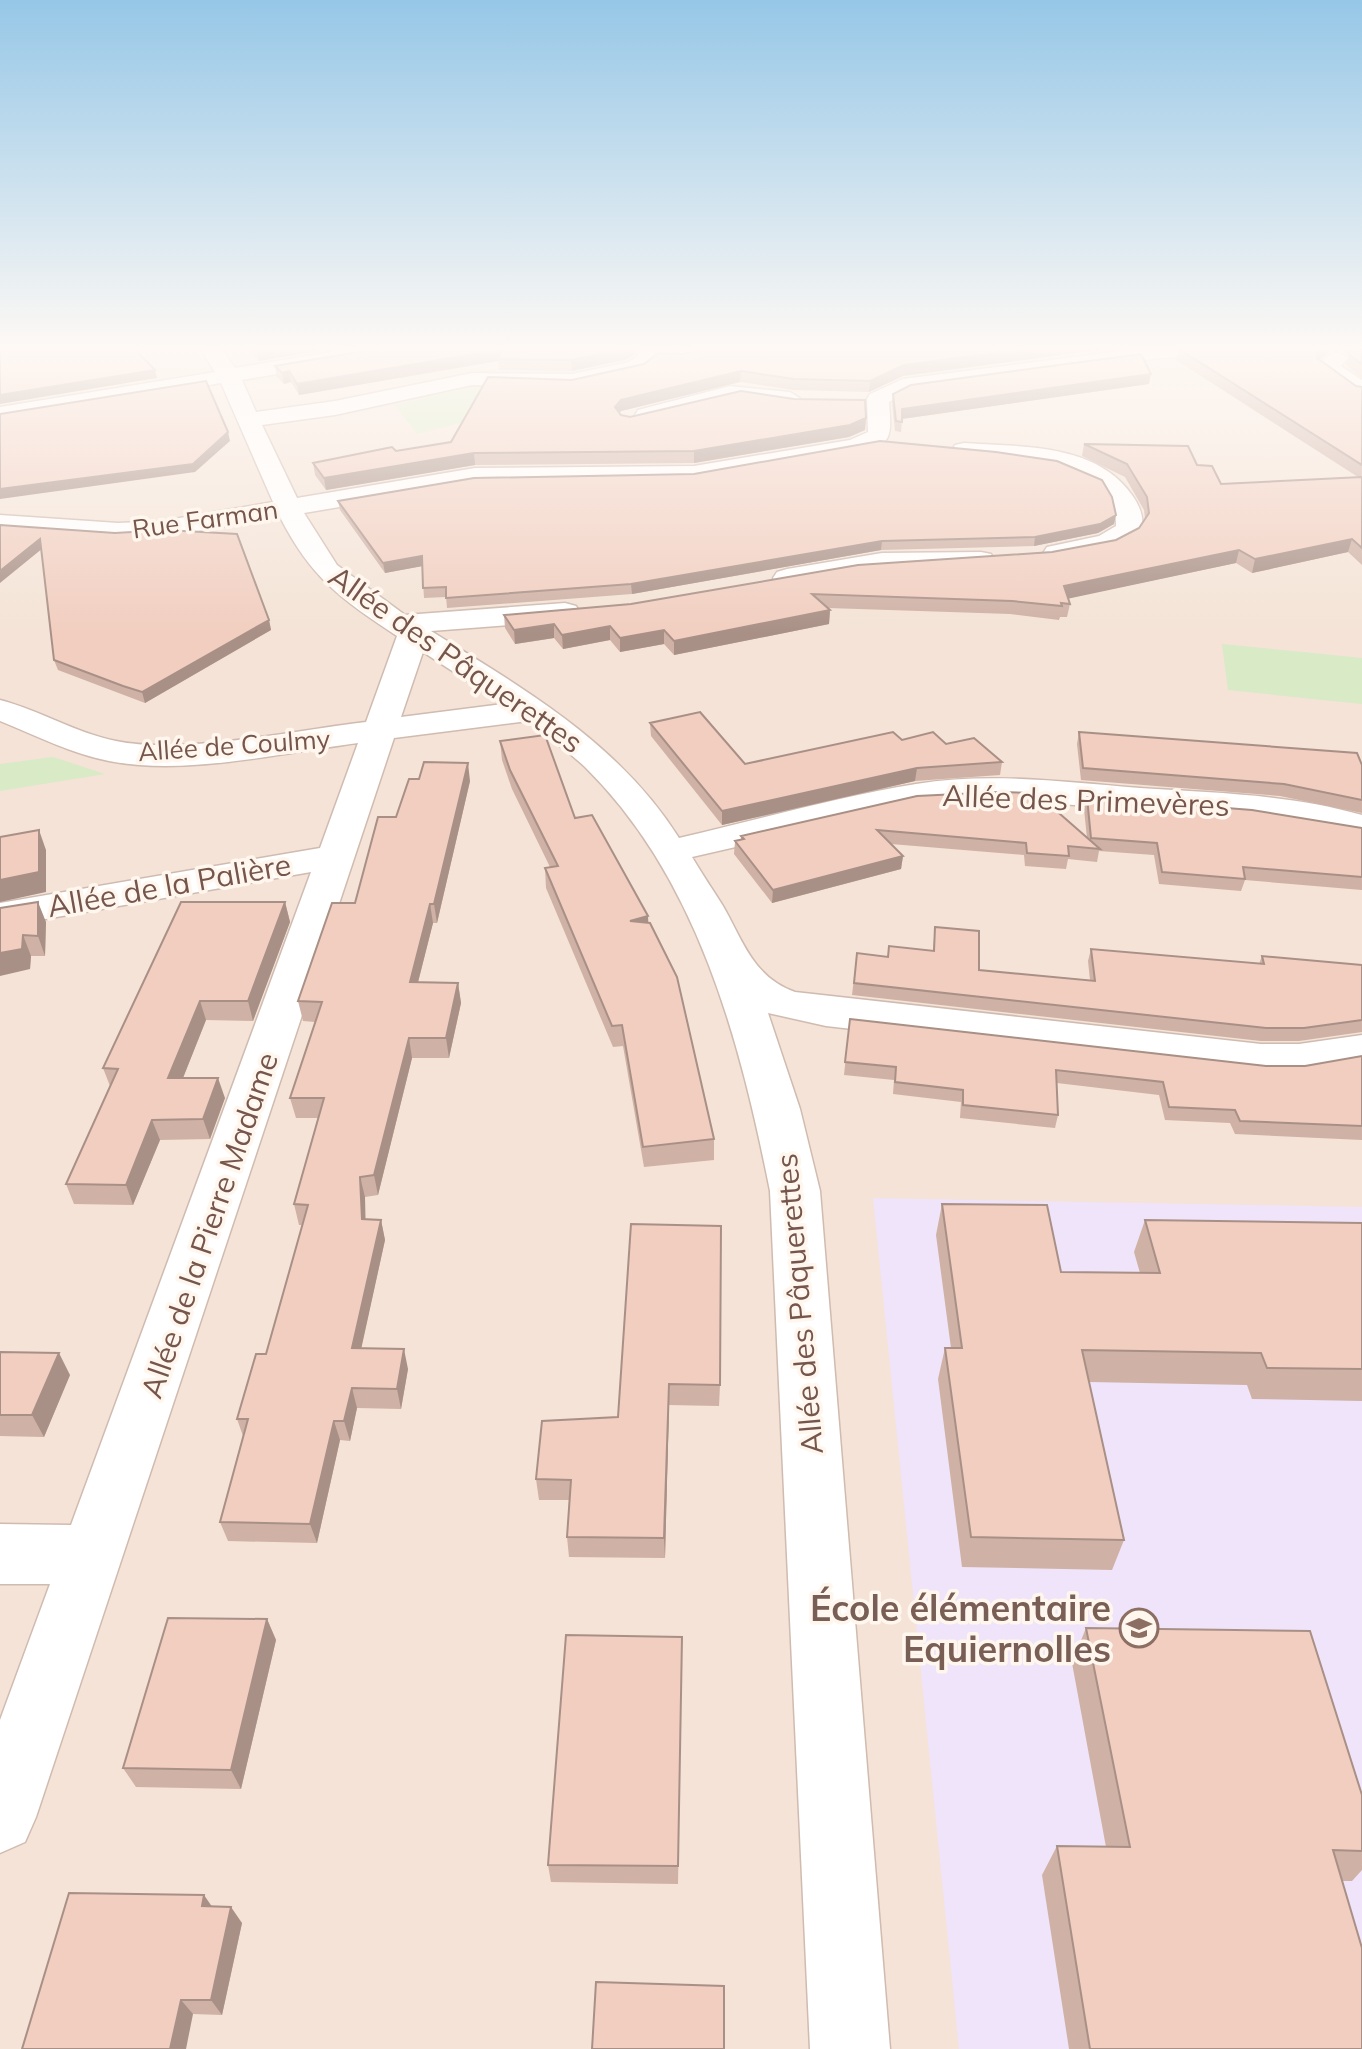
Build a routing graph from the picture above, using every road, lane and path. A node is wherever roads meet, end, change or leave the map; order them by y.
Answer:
1 (257, 442) edge
2 (867, 442) edge
3 (891, 442) edge
4 (905, 444) edge
5 (934, 448) edge
6 (288, 508) junction
7 (0, 523) edge
8 (1034, 557) edge
9 (1004, 559) edge
10 (757, 584) edge
11 (595, 609) edge
12 (407, 628) junction
13 (0, 710) edge
14 (535, 710) junction
15 (380, 733) junction
16 (1362, 827) edge
17 (670, 851) junction
18 (337, 856) junction
19 (0, 915) edge
20 (731, 964) junction
21 (1362, 1050) edge
22 (0, 1554) edge
23 (94, 1555) junction
24 (0, 1817) edge
25 (850, 2049) edge

1 - 6 street, Allée des Pâquerettes
2 - 6 street, Rue Farman
3 - 4 street
5 - 8 street
6 - 7 street, Rue Farman
6 - 12 street, Allée des Pâquerettes
9 - 10 street
11 - 12 street
12 - 14 street, Allée des Pâquerettes
12 - 15 street, Allée de la Pierre Madame
13 - 15 street, Allée de Coulmy
14 - 15 street, Allée de Coulmy
14 - 17 street, Allée des Pâquerettes
15 - 18 street, Allée de la Pierre Madame
16 - 17 street, Allée des Primevères
17 - 20 street, Allée des Pâquerettes
18 - 19 street, Allée de la Palière
18 - 23 street, Allée de la Pierre Madame
20 - 21 street
20 - 25 street, Allée des Pâquerettes
22 - 23 street
23 - 24 street, Allée de la Pierre Madame

